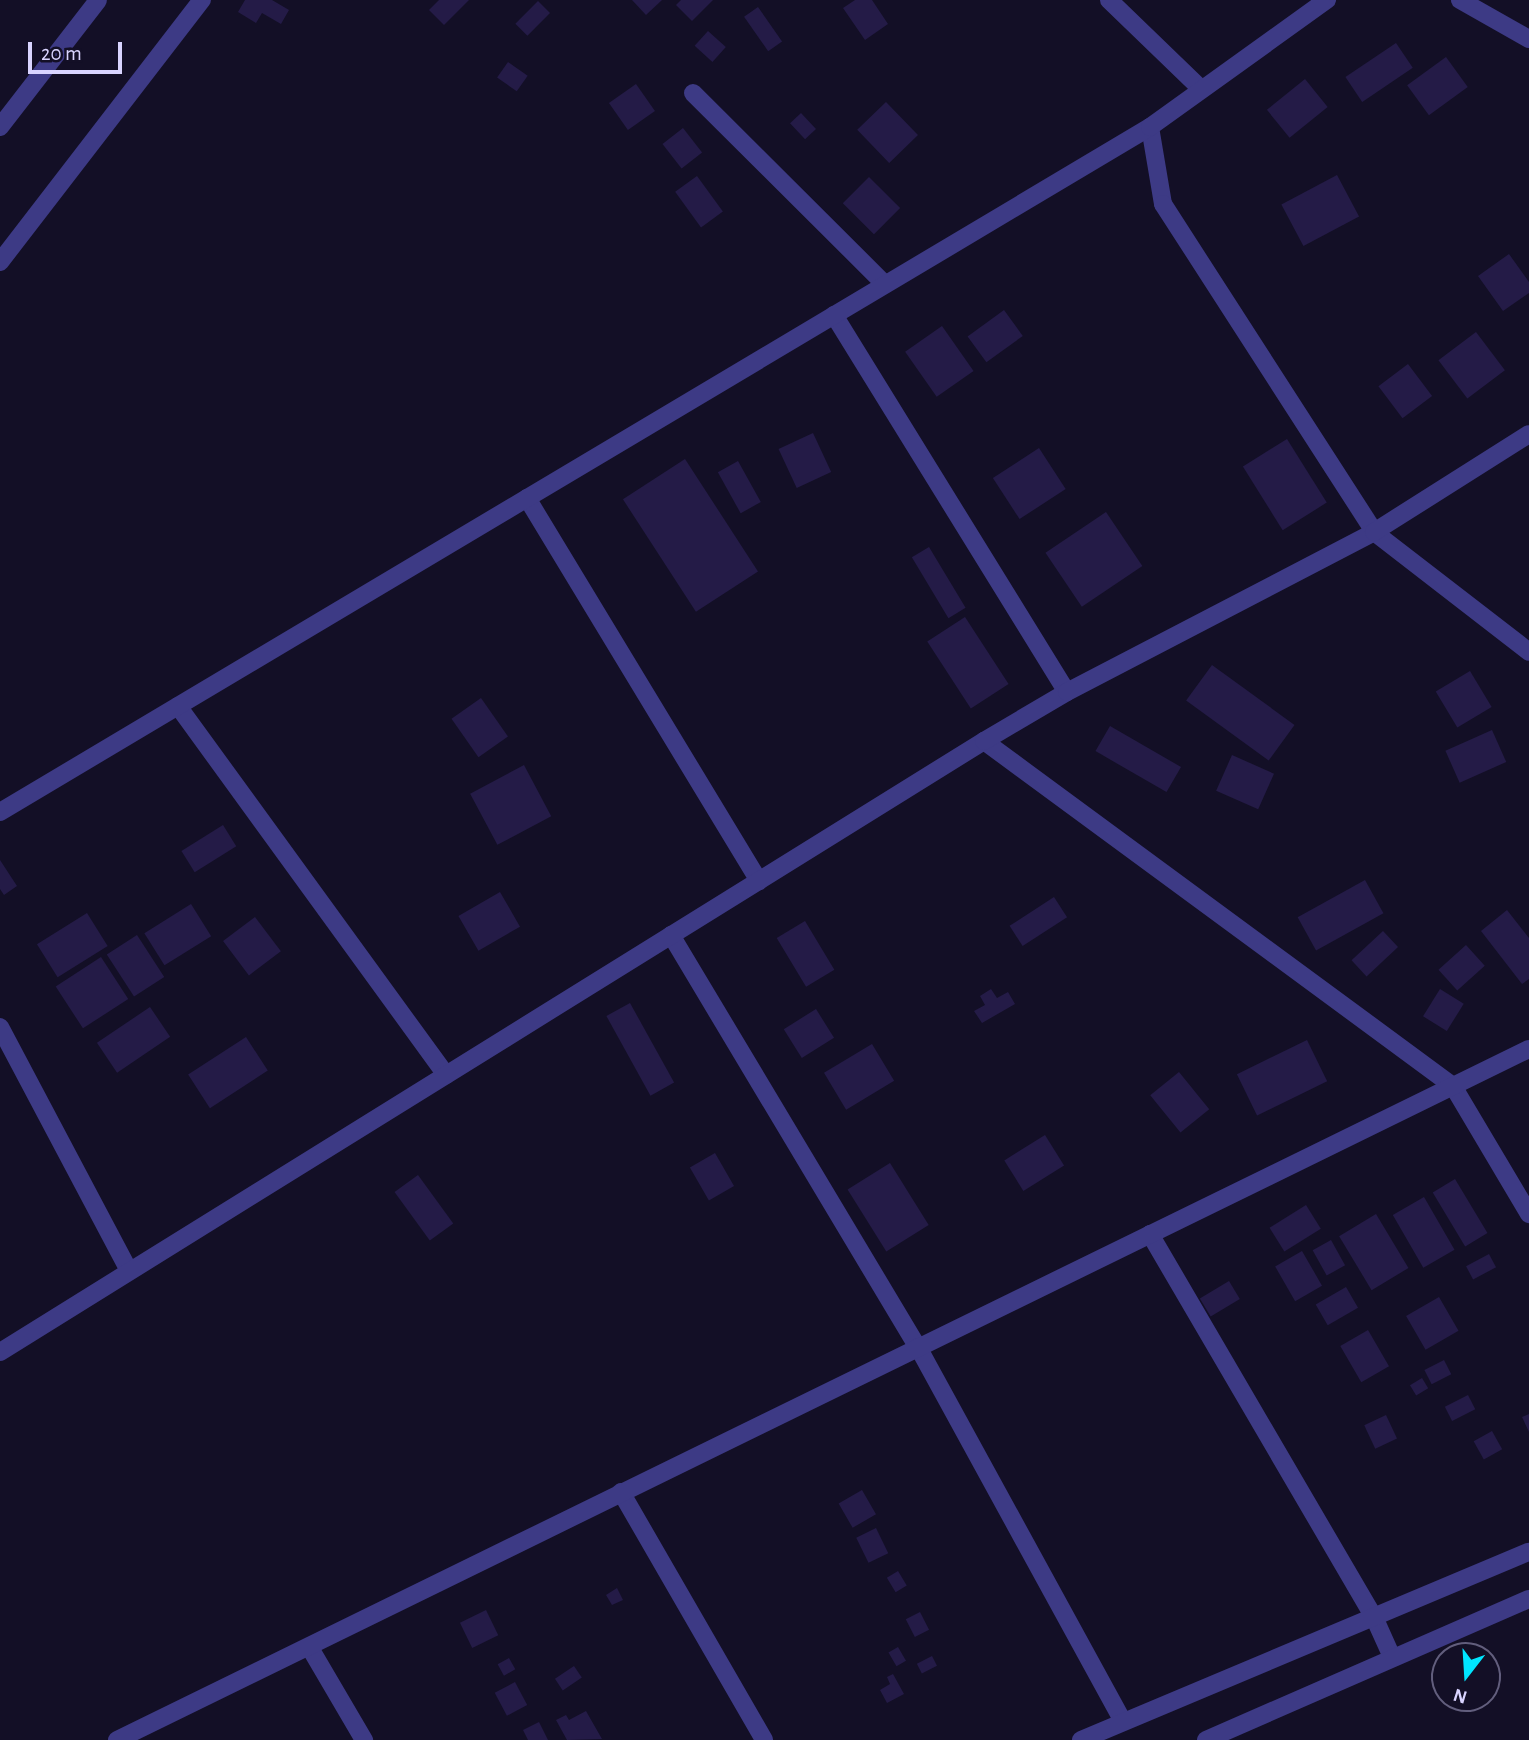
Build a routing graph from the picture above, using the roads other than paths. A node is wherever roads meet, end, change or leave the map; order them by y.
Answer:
1 (98, 0) edge
2 (202, 0) edge
3 (1109, 0) edge
4 (1327, 0) edge
5 (1460, 0) edge
6 (1529, 39) edge
7 (1200, 88) junction
8 (693, 93) dead end
9 (0, 127) edge
10 (1150, 127) junction
11 (0, 262) edge
12 (885, 284) junction
13 (834, 315) junction
14 (1529, 434) edge
15 (527, 498) junction
16 (1374, 532) junction
17 (1529, 652) edge
18 (1067, 692) junction
19 (178, 706) junction
20 (984, 741) junction
21 (0, 811) edge
22 (759, 881) junction
23 (671, 935) junction
24 (0, 1027) edge
25 (1529, 1049) edge
26 (446, 1075) junction
27 (1453, 1086) junction
28 (1529, 1214) edge
29 (1150, 1234) junction
30 (129, 1271) junction
31 (918, 1347) junction
32 (0, 1352) edge
33 (621, 1492) junction
34 (1529, 1552) edge
35 (1529, 1599) edge
36 (1374, 1618) junction
37 (310, 1648) junction
38 (1392, 1657) junction
39 (1123, 1722) junction
40 (117, 1740) edge
41 (365, 1740) edge
42 (764, 1740) edge
43 (1081, 1740) edge
44 (1206, 1740) edge

1 - 9 street
2 - 11 street
3 - 7 street
4 - 7 street
5 - 6 street
7 - 10 street
8 - 12 street
10 - 12 street
10 - 16 street
12 - 13 street
13 - 15 street
13 - 18 street
14 - 16 street
15 - 19 street
15 - 22 street
16 - 17 street
16 - 18 street
18 - 20 street
19 - 21 street
19 - 26 street
20 - 22 street
20 - 27 street
22 - 23 street
23 - 26 street
23 - 31 street
24 - 30 street
25 - 27 street
26 - 30 street
27 - 28 street
27 - 29 street
29 - 31 street
29 - 36 street
30 - 32 street
31 - 33 street
31 - 39 street
33 - 37 street
33 - 42 street
34 - 36 street
35 - 38 street
36 - 38 street
36 - 39 street
37 - 40 street
37 - 41 street
38 - 44 street
39 - 43 street

